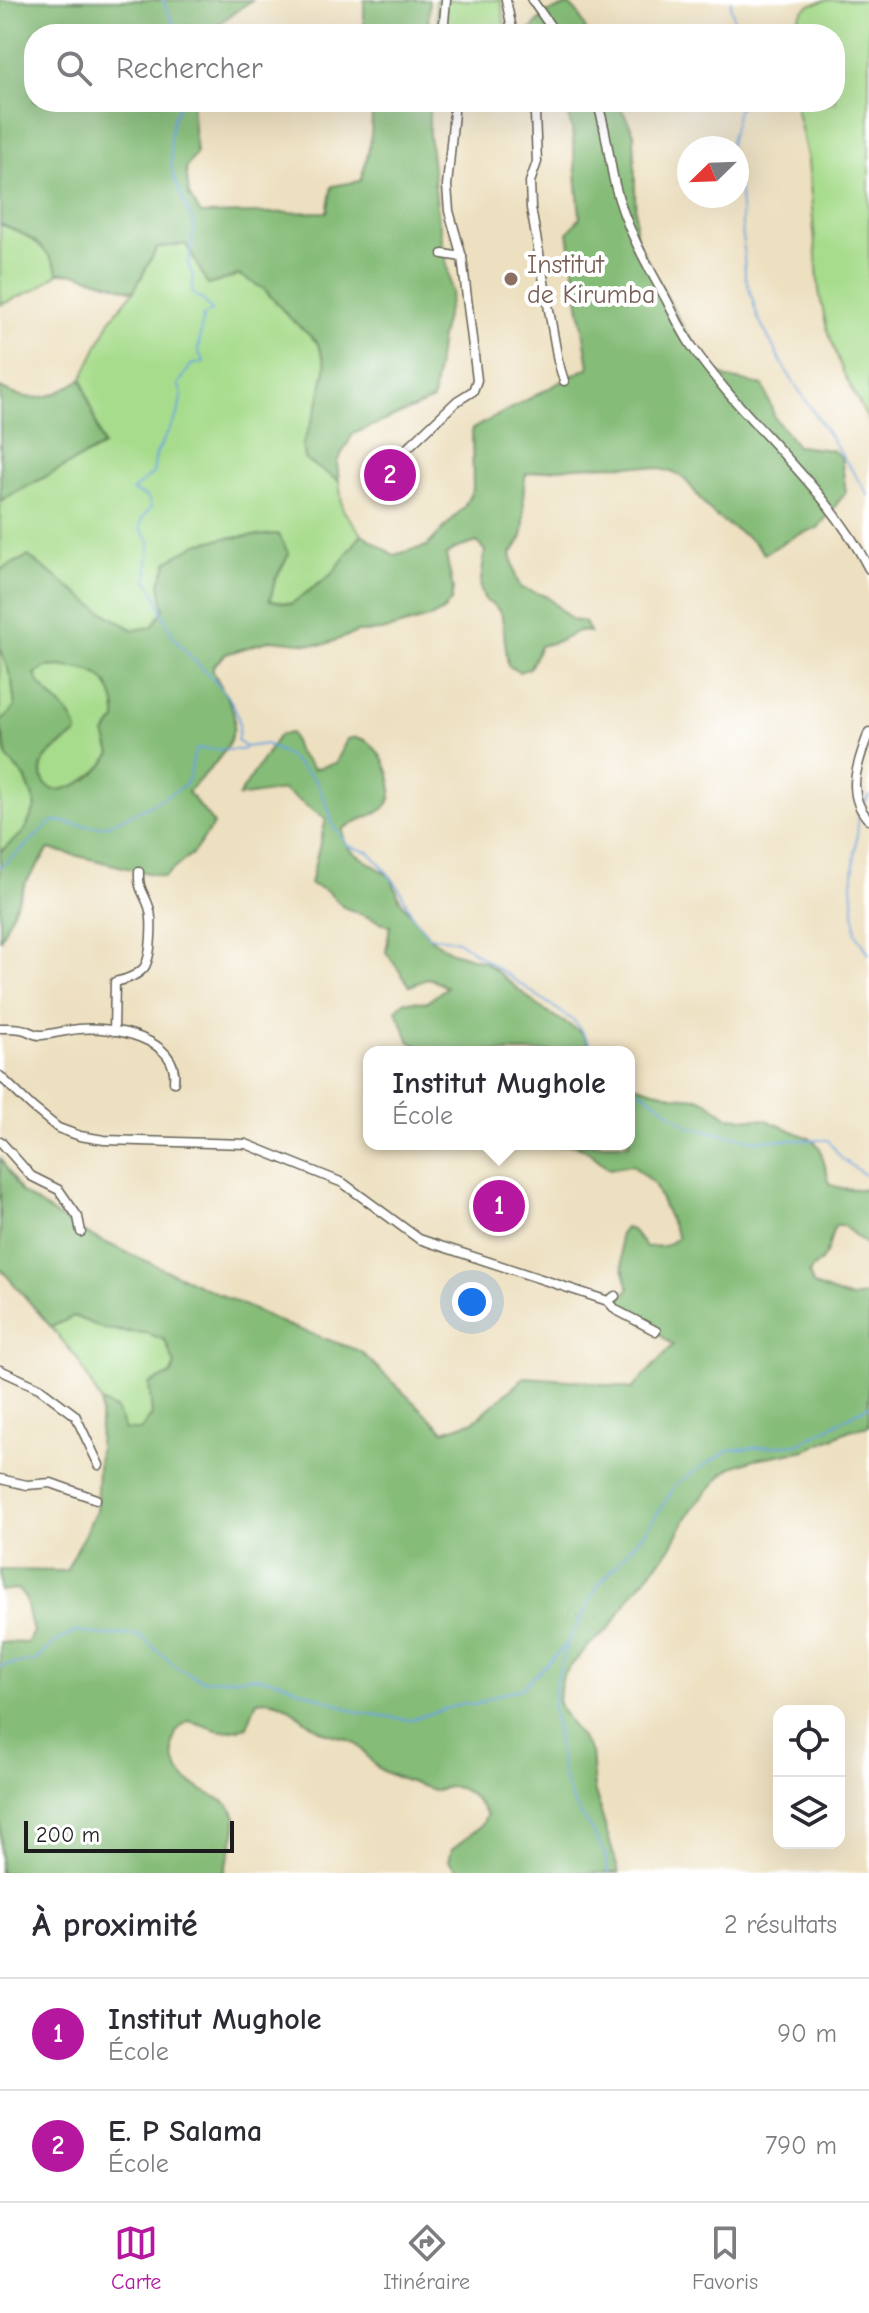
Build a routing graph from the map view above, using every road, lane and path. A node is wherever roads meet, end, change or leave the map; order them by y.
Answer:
1 (446, 0) edge
2 (506, 0) edge
3 (532, 0) edge
4 (444, 24) edge
5 (511, 24) edge
6 (549, 24) edge
7 (454, 112) edge
8 (534, 112) edge
9 (601, 112) edge
10 (443, 254) dead end
11 (462, 257) junction
12 (564, 381) dead end
13 (380, 474) dead end
14 (869, 569) edge
15 (869, 732) edge
16 (869, 820) edge
17 (139, 872) dead end
18 (0, 1028) edge
19 (114, 1031) junction
20 (0, 1076) edge
21 (174, 1082) dead end
22 (0, 1141) edge
23 (81, 1232) dead end
24 (656, 1331) dead end
25 (0, 1370) edge
26 (99, 1465) dead end
27 (0, 1479) edge
28 (96, 1499) dead end

1 - 4 street
2 - 5 street
3 - 6 street
7 - 11 street
8 - 12 street
9 - 14 street
10 - 11 street
11 - 13 street
15 - 16 street
17 - 19 street
18 - 19 street
19 - 21 street
20 - 24 street
22 - 23 street
25 - 26 street
27 - 28 street

